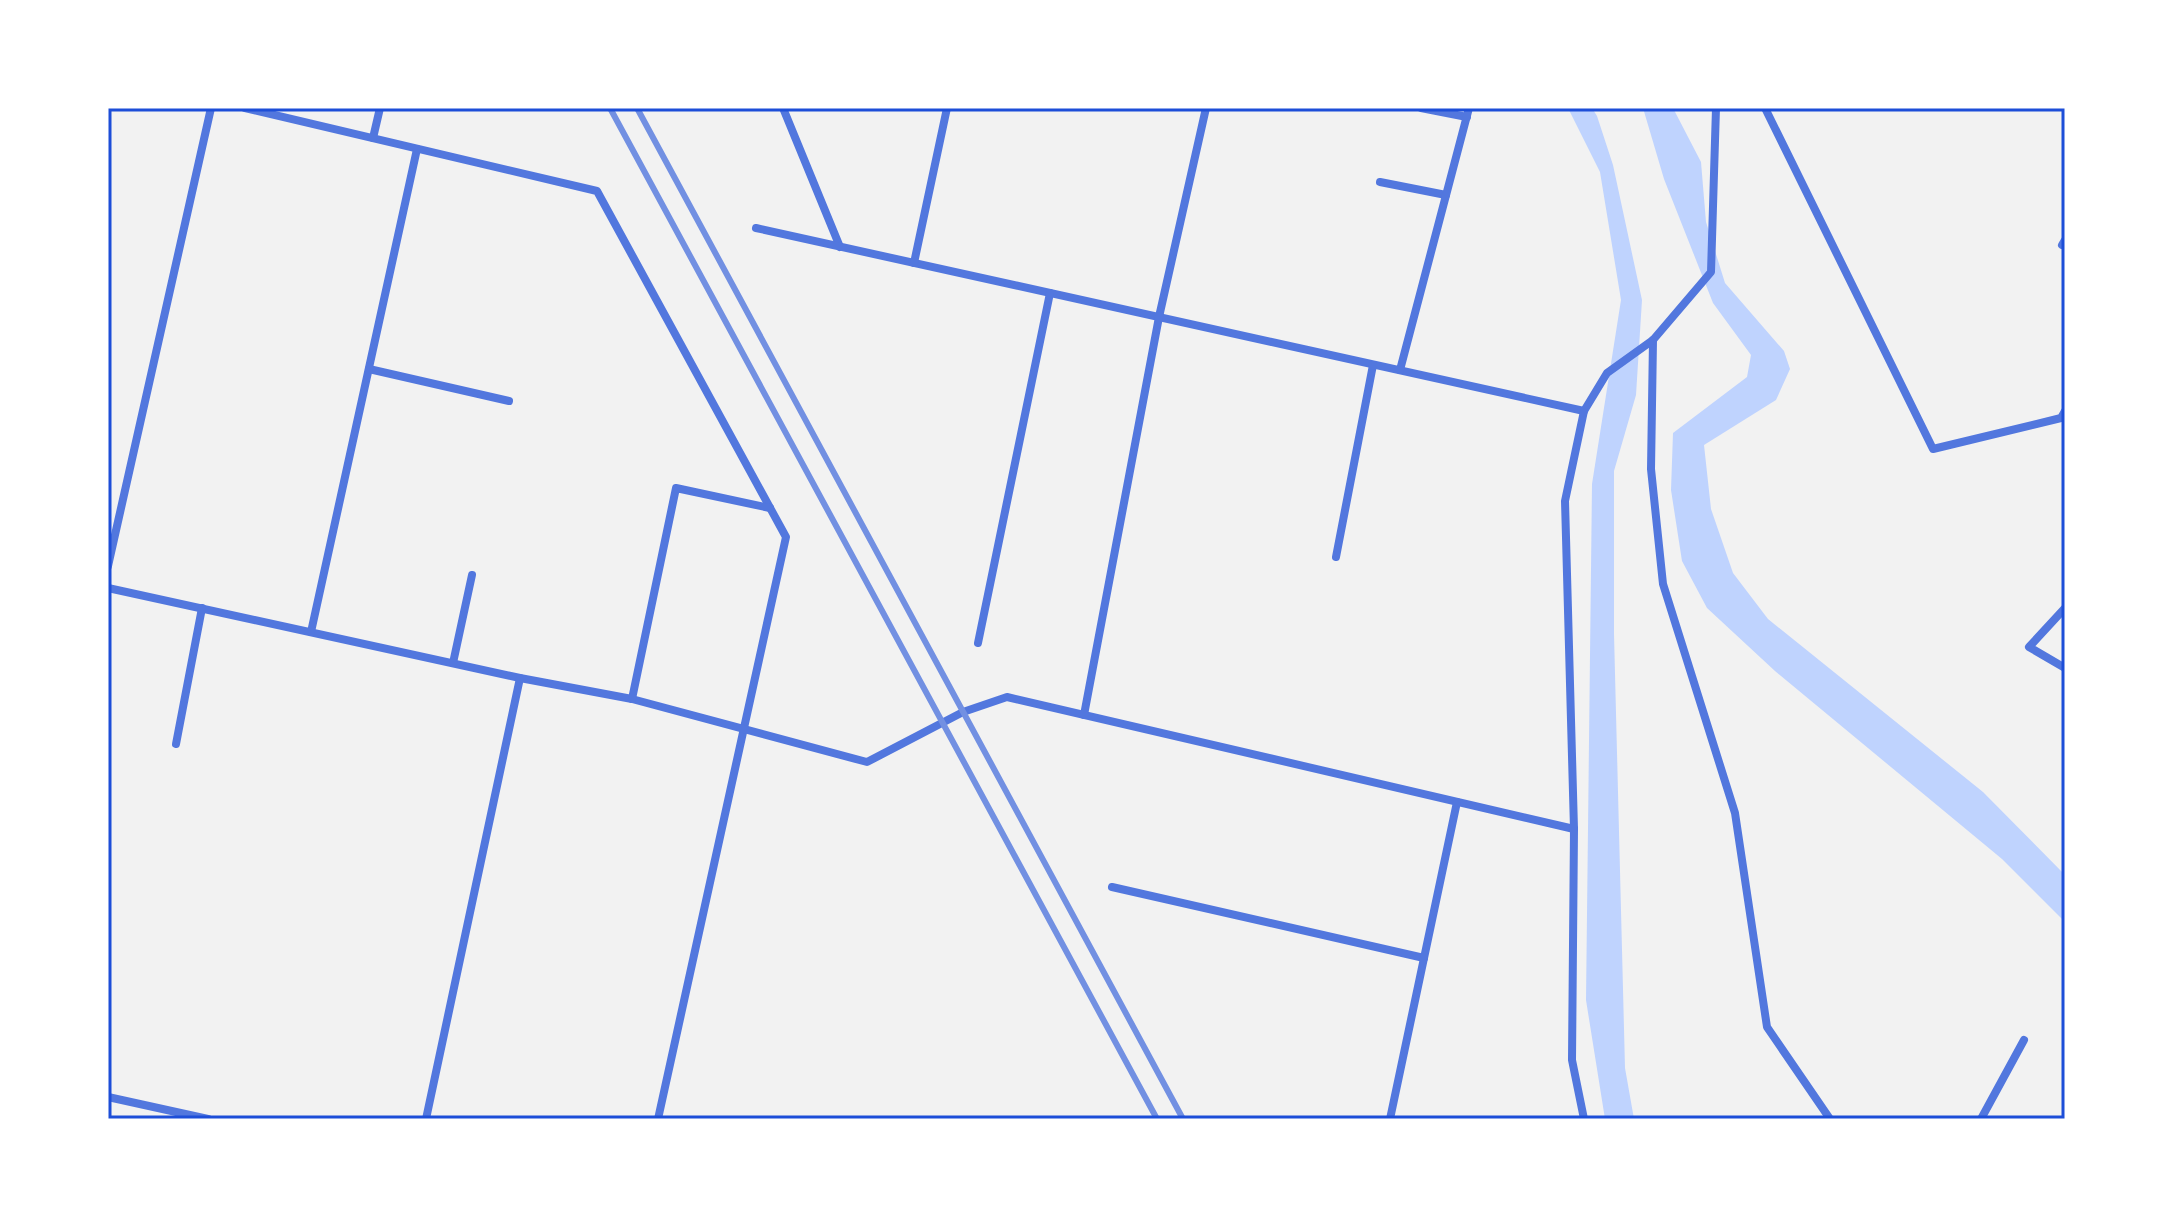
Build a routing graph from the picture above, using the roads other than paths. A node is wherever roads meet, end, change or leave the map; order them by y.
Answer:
1 (211, 108) edge
2 (245, 108) edge
3 (380, 108) edge
4 (783, 108) edge
5 (947, 108) edge
6 (1206, 108) edge
7 (1421, 108) edge
8 (1716, 108) edge
9 (1765, 108) edge
10 (1468, 112) edge
11 (373, 138) junction
12 (417, 149) junction
13 (1380, 182) dead end
14 (1446, 195) junction
15 (756, 228) dead end
16 (840, 247) junction
17 (914, 263) junction
18 (1050, 293) junction
19 (1159, 317) junction
20 (1653, 340) junction
21 (1373, 365) junction
22 (369, 369) junction
23 (1400, 370) junction
24 (509, 401) dead end
25 (1584, 411) junction
26 (2065, 411) edge
27 (770, 508) junction
28 (1336, 557) dead end
29 (108, 566) edge
30 (472, 575) dead end
31 (108, 588) edge
32 (202, 608) junction
33 (2065, 608) edge
34 (311, 632) junction
35 (978, 643) dead end
36 (453, 663) junction
37 (2065, 668) edge
38 (520, 678) junction
39 (632, 699) junction
40 (1084, 715) junction
41 (743, 728) junction
42 (176, 744) dead end
43 (1457, 802) junction
44 (1574, 829) junction
45 (1112, 887) dead end
46 (1424, 958) junction
47 (2024, 1040) dead end
48 (108, 1097) edge
49 (208, 1119) edge
50 (426, 1119) edge
51 (658, 1119) edge
52 (1390, 1119) edge
53 (1584, 1119) edge
54 (1830, 1119) edge
55 (1981, 1119) edge

1 - 29 street
2 - 11 street
3 - 11 street
4 - 16 street
5 - 17 street
6 - 19 street
7 - 10 street
8 - 20 street
9 - 26 street
10 - 14 street
11 - 12 street
12 - 22 street
12 - 27 street
13 - 14 street
14 - 23 street
15 - 16 street
16 - 17 street
17 - 18 street
18 - 19 street
18 - 35 street
19 - 21 street
19 - 40 street
20 - 25 street
20 - 54 street
21 - 23 street
21 - 28 street
22 - 24 street
22 - 34 street
23 - 25 street
25 - 44 street
27 - 39 street
27 - 41 street
30 - 36 street
31 - 32 street
32 - 34 street
32 - 42 street
33 - 37 street
34 - 36 street
36 - 38 street
38 - 39 street
38 - 50 street
39 - 41 street
40 - 41 street
40 - 43 street
41 - 51 street
43 - 44 street
43 - 46 street
44 - 53 street
45 - 46 street
46 - 52 street
47 - 55 street
48 - 49 street

